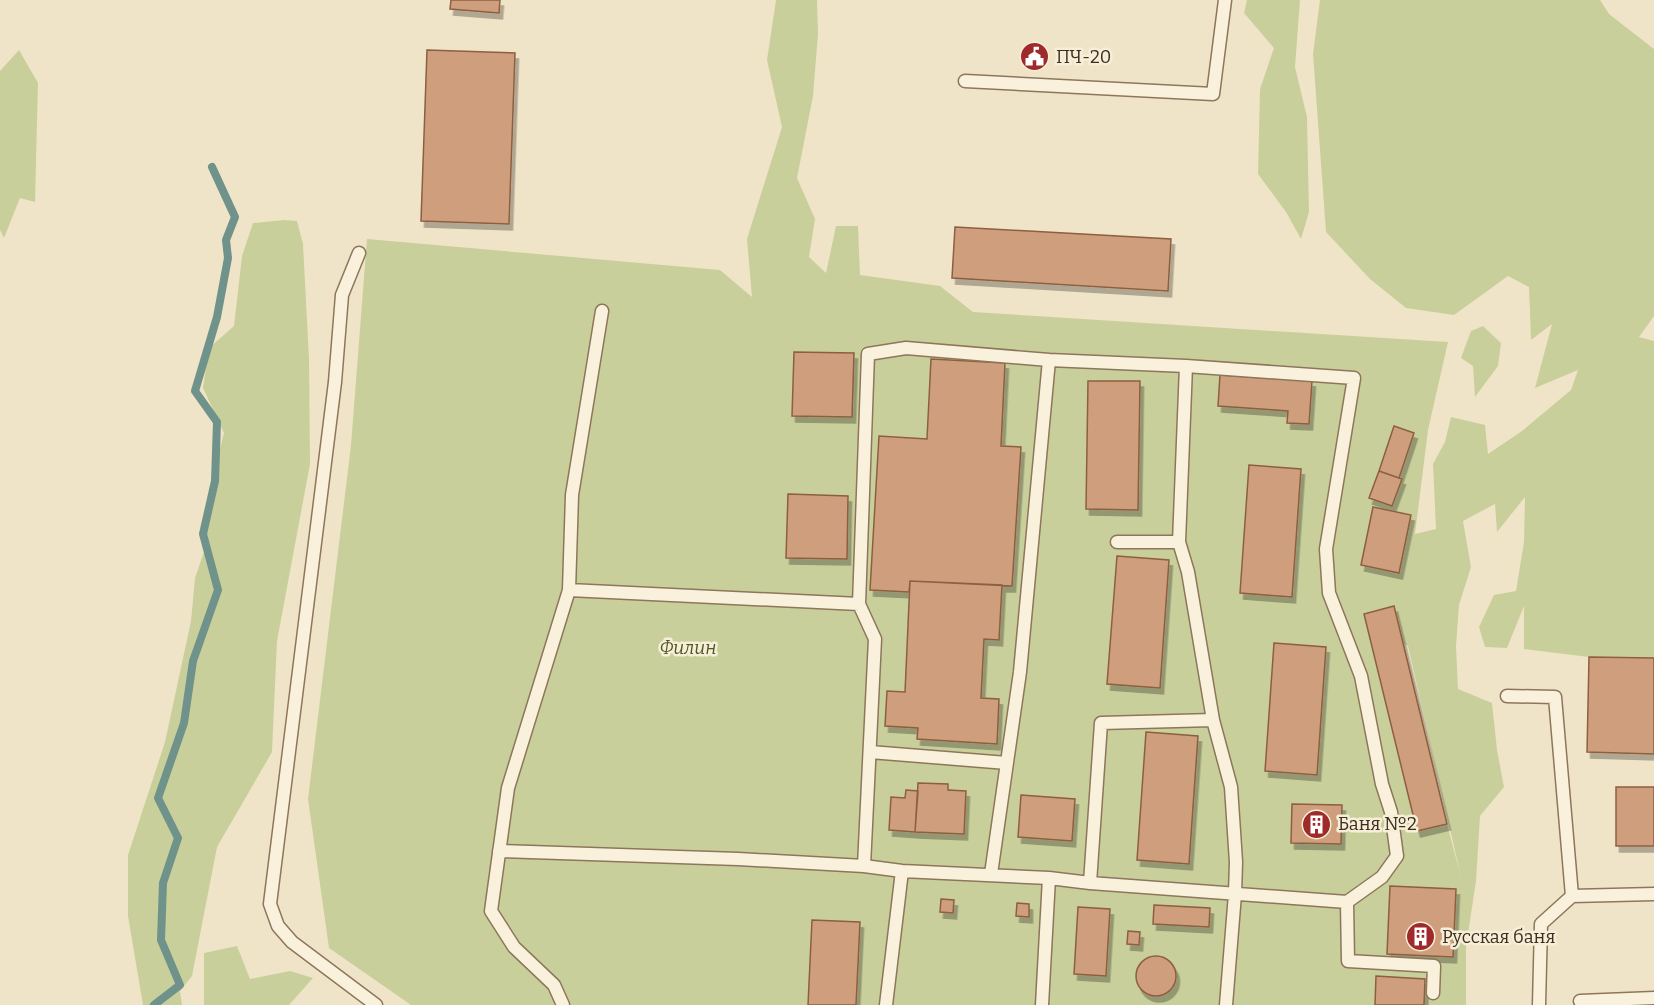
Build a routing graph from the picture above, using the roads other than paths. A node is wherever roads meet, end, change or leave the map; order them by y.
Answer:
1 (1225, 0) edge
2 (965, 81) dead end
3 (358, 253) dead end
4 (602, 311) dead end
5 (1049, 360) junction
6 (1186, 366) junction
7 (1117, 542) dead end
8 (1179, 542) junction
9 (570, 590) junction
10 (859, 604) junction
11 (1507, 696) dead end
12 (1213, 720) junction
13 (870, 752) junction
14 (1007, 763) junction
15 (499, 851) junction
16 (864, 867) junction
17 (902, 871) junction
18 (991, 874) junction
19 (1049, 878) junction
20 (1090, 883) junction
21 (1235, 894) junction
22 (1654, 894) edge
23 (1572, 896) junction
24 (1347, 902) junction
25 (1432, 993) dead end
26 (1654, 998) edge
27 (1580, 1001) dead end
28 (376, 1005) edge
29 (563, 1005) edge
30 (886, 1005) edge
31 (1042, 1005) edge
32 (1226, 1005) edge
33 (1539, 1005) edge

1 - 2 lane
3 - 28 lane
4 - 9 lane
5 - 6 lane
5 - 10 lane
5 - 14 lane
6 - 8 lane
6 - 24 lane
7 - 8 lane
8 - 12 lane
9 - 10 lane
9 - 15 lane
10 - 13 lane
11 - 23 lane
12 - 20 lane
12 - 21 lane
13 - 14 lane
13 - 16 lane
14 - 18 lane
15 - 16 lane
15 - 29 lane
16 - 17 lane
17 - 18 lane
17 - 30 lane
18 - 19 lane
19 - 20 lane
19 - 31 lane
20 - 21 lane
21 - 24 lane
21 - 32 lane
22 - 23 lane
23 - 33 lane
24 - 25 lane
26 - 27 lane

